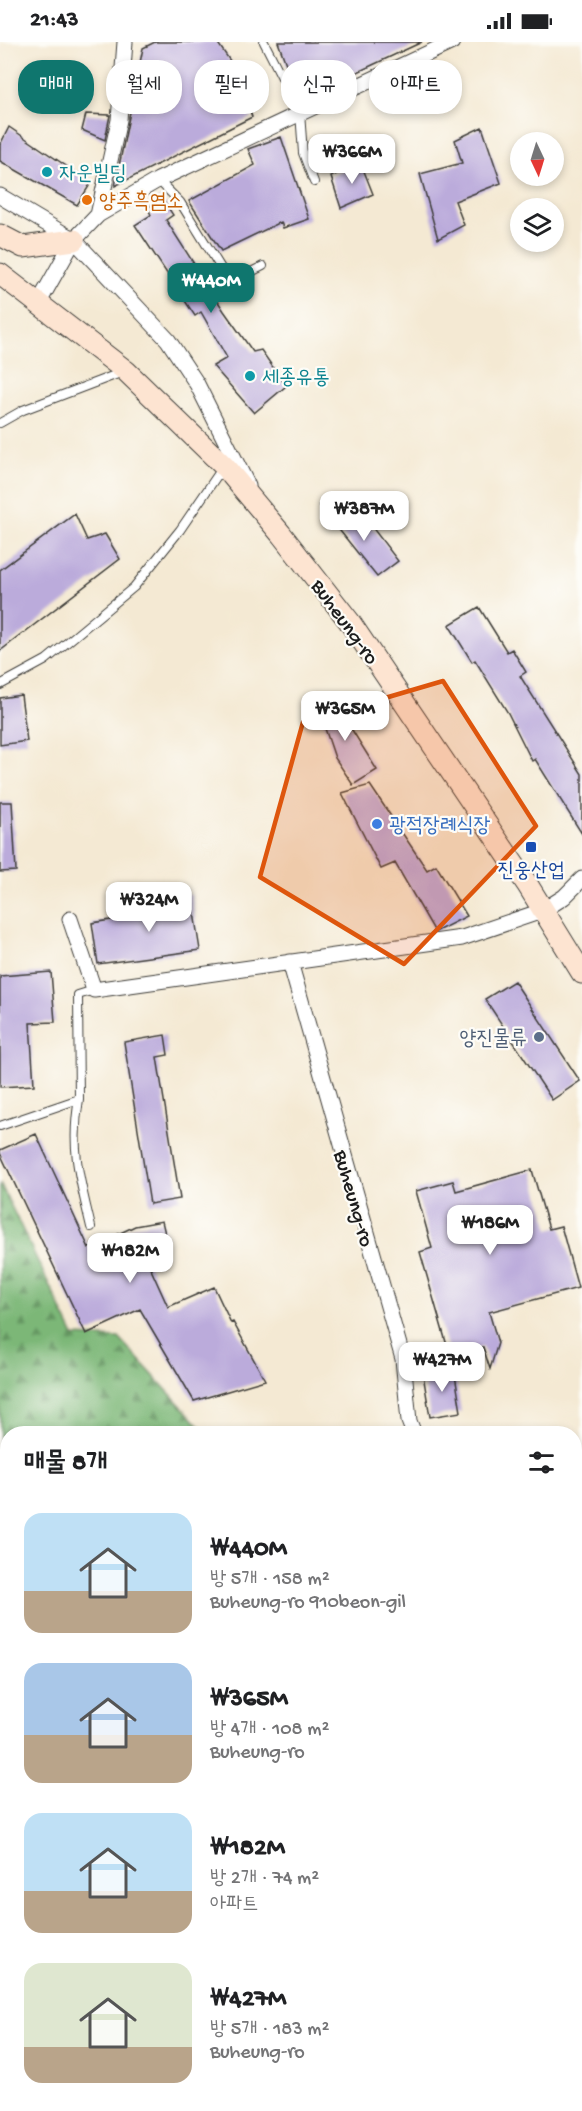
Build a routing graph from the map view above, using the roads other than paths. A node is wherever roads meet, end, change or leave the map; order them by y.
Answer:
1 (125, 42) edge
2 (264, 42) edge
3 (452, 42) edge
4 (281, 76) edge
5 (357, 86) edge
6 (298, 114) edge
7 (300, 114) edge
8 (158, 180) junction
9 (314, 182) dead end
10 (0, 196) edge
11 (98, 215) junction
12 (0, 235) edge
13 (74, 240) junction
14 (263, 266) dead end
15 (0, 274) edge
16 (38, 304) junction
17 (126, 371) junction
18 (0, 423) edge
19 (224, 466) junction
20 (258, 507) junction
21 (0, 685) edge
22 (582, 879) edge
23 (542, 911) junction
24 (70, 919) dead end
25 (290, 962) junction
26 (582, 973) edge
27 (94, 990) junction
28 (79, 1099) junction
29 (0, 1126) edge
30 (91, 1227) dead end
31 (411, 1426) edge

1 - 11 street
2 - 4 lane
3 - 5 street
6 - 8 street
7 - 9 lane
8 - 11 street
8 - 14 lane
10 - 13 street
11 - 13 street
12 - 13 main road
13 - 16 street
13 - 20 street
15 - 16 main road, Buheung-ro
16 - 17 main road, Buheung-ro
17 - 18 lane
17 - 19 main road, Buheung-ro
19 - 20 main road, Buheung-ro
19 - 21 lane
20 - 23 main road, Buheung-ro
22 - 23 street
23 - 25 street
23 - 26 main road, Buheung-ro
24 - 27 street
25 - 27 street
25 - 31 street, Buheung-ro
27 - 28 lane
28 - 29 lane
28 - 30 lane

